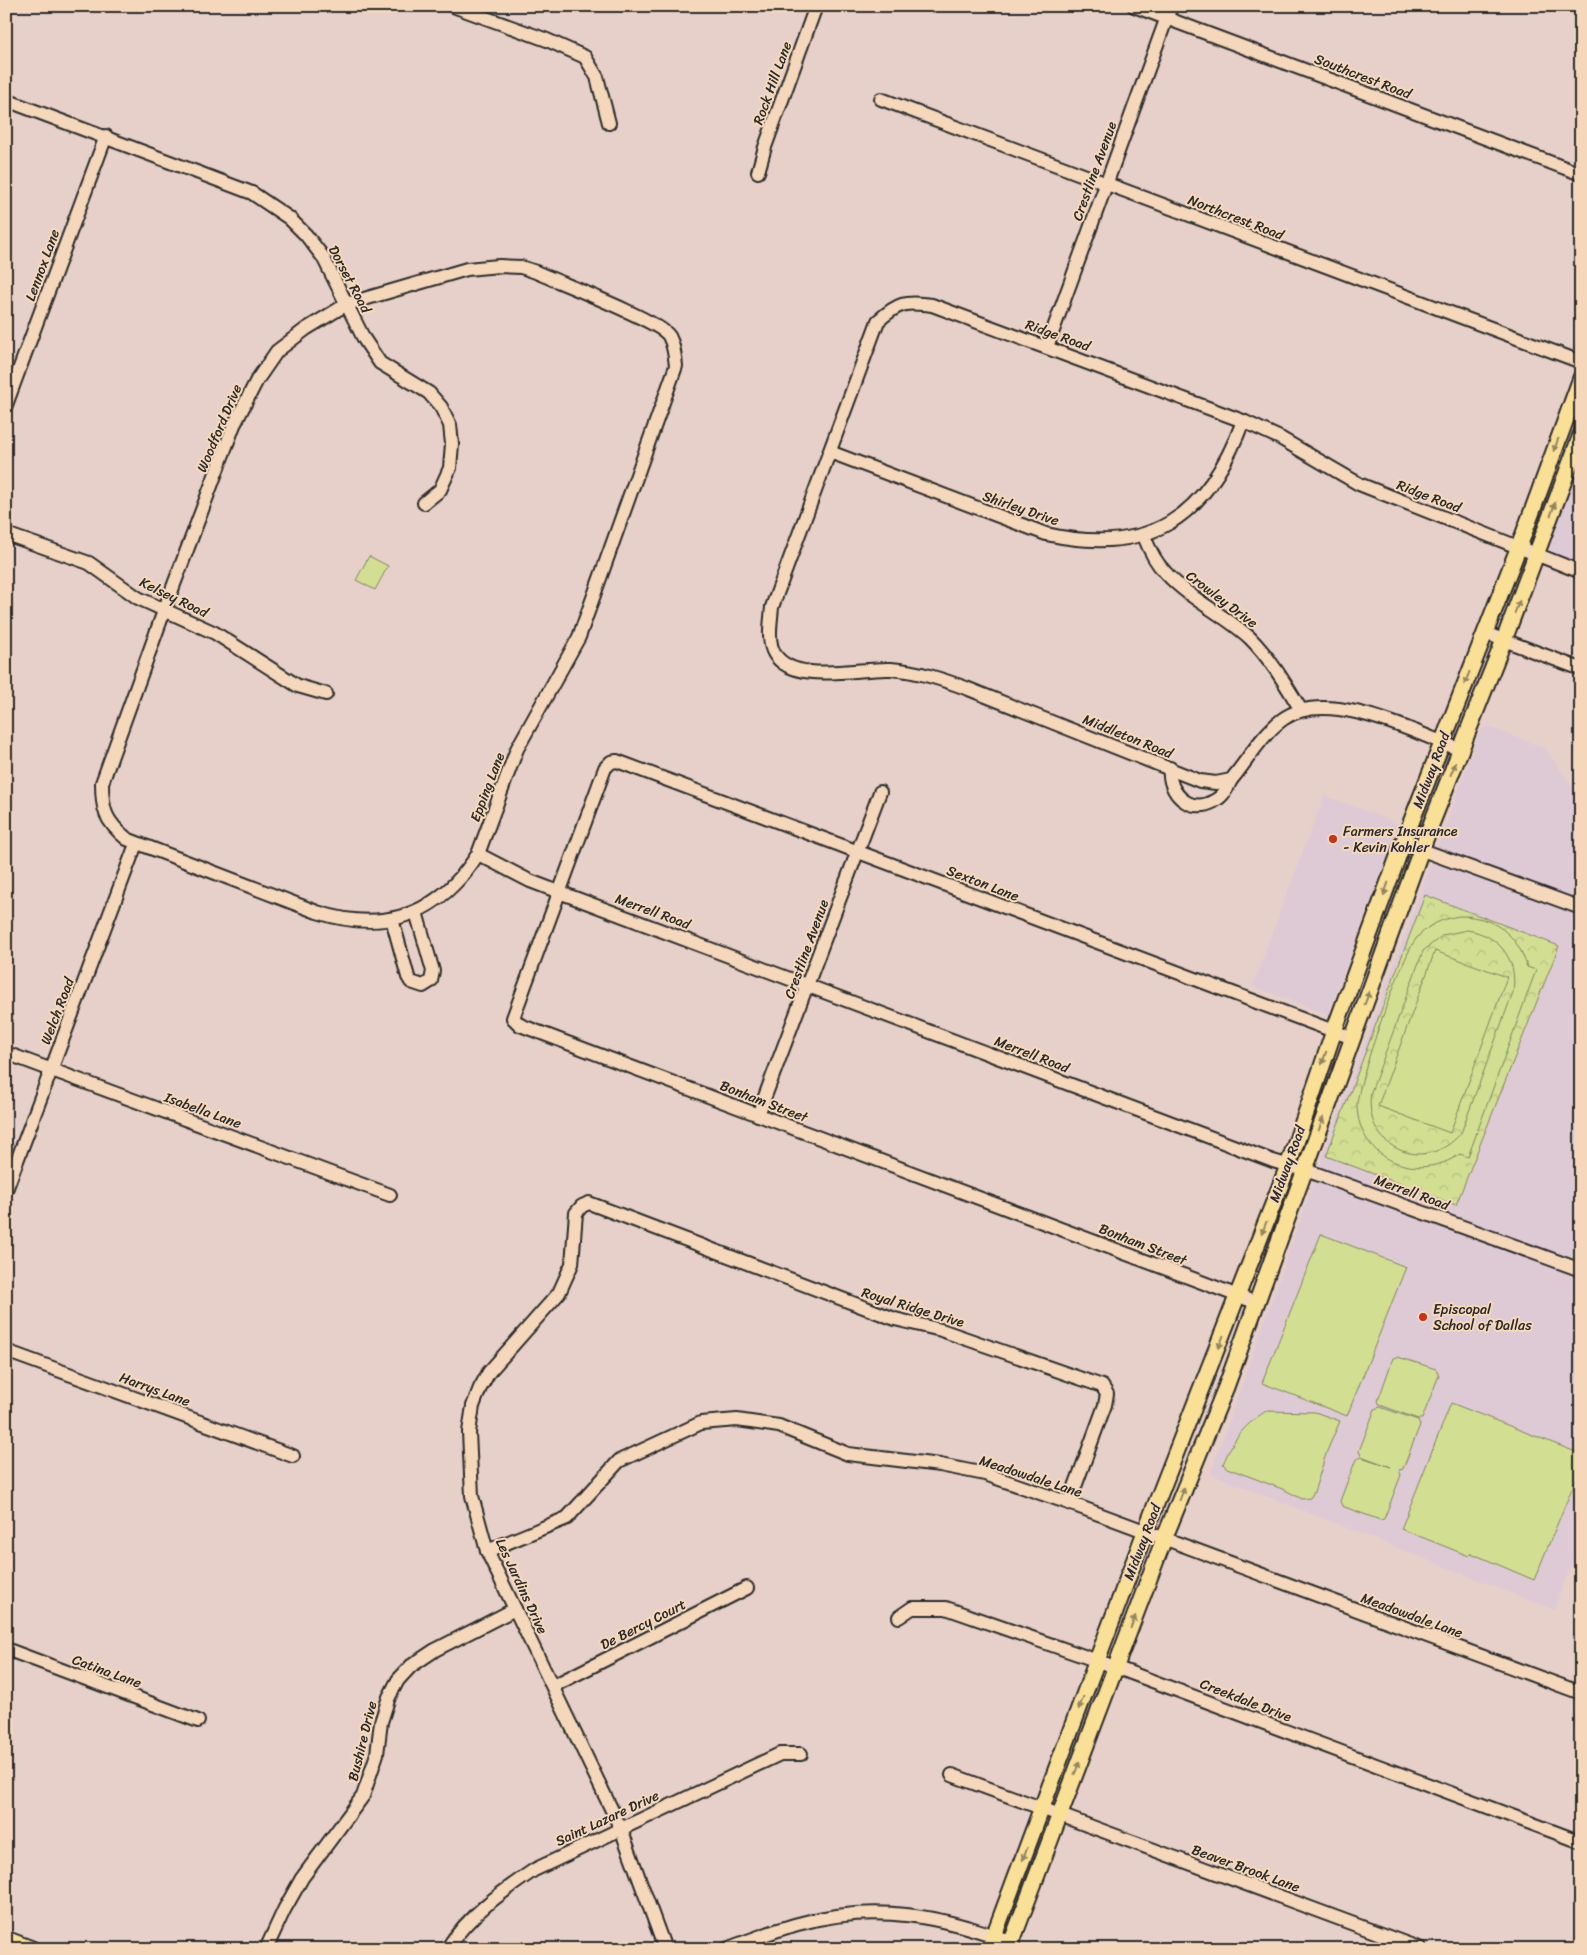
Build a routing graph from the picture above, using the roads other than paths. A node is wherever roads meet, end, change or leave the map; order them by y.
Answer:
1 (453, 6) edge
2 (816, 6) edge
3 (1134, 6) edge
4 (1169, 12) edge
5 (881, 99) dead end
6 (6, 100) edge
7 (609, 122) dead end
8 (106, 136) junction
9 (758, 172) dead end
10 (1581, 174) edge
11 (1105, 184) junction
12 (347, 304) junction
13 (1047, 347) junction
14 (1581, 362) edge
15 (1581, 378) edge
16 (671, 381) joint
17 (6, 404) edge
18 (1575, 412) edge
19 (1244, 421) junction
20 (1581, 435) edge
21 (830, 452) junction
22 (424, 503) dead end
23 (6, 534) edge
24 (1144, 536) junction
25 (1518, 547) junction
26 (1536, 555) junction
27 (1581, 572) edge
28 (164, 611) junction
29 (1485, 633) junction
30 (771, 639) joint
31 (1504, 640) junction
32 (1581, 669) edge
33 (326, 694) dead end
34 (1301, 710) junction
35 (1441, 742) junction
36 (1461, 750) junction
37 (605, 768) joint
38 (1170, 768) junction
39 (1231, 780) junction
40 (880, 792) dead end
41 (1403, 843) junction
42 (136, 844) junction
43 (1421, 850) junction
44 (858, 852) junction
45 (478, 854) junction
46 (559, 892) junction
47 (1581, 908) edge
48 (416, 912) junction
49 (1376, 916) junction
50 (392, 919) junction
51 (1394, 923) junction
52 (809, 986) junction
53 (1334, 1031) junction
54 (1352, 1038) junction
55 (6, 1053) edge
56 (51, 1069) junction
57 (758, 1115) junction
58 (1288, 1166) junction
59 (1305, 1170) junction
60 (6, 1190) edge
61 (390, 1195) dead end
62 (576, 1213) joint
63 (1581, 1270) edge
64 (1238, 1296) junction
65 (1257, 1303) junction
66 (6, 1351) edge
67 (293, 1456) dead end
68 (1069, 1503) junction
69 (1145, 1532) junction
70 (1164, 1539) junction
71 (487, 1552) junction
72 (747, 1588) dead end
73 (515, 1610) junction
74 (899, 1617) dead end
75 (6, 1649) edge
76 (1097, 1661) junction
77 (1115, 1667) junction
78 (553, 1686) junction
79 (1581, 1693) edge
80 (198, 1720) dead end
81 (801, 1754) dead end
82 (952, 1775) dead end
83 (1042, 1808) junction
84 (1060, 1814) junction
85 (621, 1829) junction
86 (1581, 1842) edge
87 (6, 1939) edge
88 (991, 1942) edge
89 (1010, 1946) edge
90 (32, 1949) edge
91 (266, 1949) edge
92 (447, 1949) edge
93 (664, 1949) edge
94 (726, 1949) edge
95 (1421, 1949) edge

1 - 7 street
2 - 9 street, Rock Hill Lane
3 - 4 street, Southcrest Road
4 - 10 street, Southcrest Road
4 - 11 street, Crestline Avenue
5 - 11 street, Northcrest Road
6 - 8 street, Dorset Road
8 - 12 street, Dorset Road
8 - 17 street, Lennox Lane
11 - 13 street, Crestline Avenue
11 - 14 street, Northcrest Road
12 - 16 street, Woodford Drive
12 - 22 street, Dorset Road
12 - 28 street, Woodford Drive
13 - 19 street, Ridge Road
13 - 21 street, Ridge Road
15 - 18 main road, Midway Road
16 - 45 street, Epping Lane
18 -> 25 main road, Midway Road
19 - 24 street, Shirley Drive
19 - 25 street, Ridge Road
26 -> 20 main road, Midway Road
21 - 24 street, Shirley Drive
21 - 30 street, Ridge Road
23 - 28 street, Kelsey Road
24 - 34 street, Crowley Drive
25 - 26 street, Ridge Road
25 - 29 main road, Midway Road
26 - 27 street, Ridge Road
31 -> 26 main road, Midway Road
28 - 33 street, Kelsey Road
28 - 42 street, Woodford Drive
29 - 31 street
29 -> 35 main road, Midway Road
30 - 38 street, Middleton Road
31 - 32 street
31 - 36 main road, Midway Road
34 - 35 street
34 - 39 street
35 - 36 street
35 - 41 main road, Midway Road
43 -> 36 main road, Midway Road
37 - 44 street, Sexton Lane
37 - 46 street, Bonham Street
38 - 39 street, Middleton Road
38 - 39 street
40 - 44 street, Crestline Avenue
41 - 43 street
41 -> 49 main road, Midway Road
42 - 50 street, Epping Lane
42 - 56 street, Welch Road
43 - 47 street
43 - 51 main road, Midway Road
44 - 52 street, Crestline Avenue
44 - 53 street, Sexton Lane
45 - 46 street, Merrell Road
45 - 48 street, Epping Lane
46 - 52 street, Merrell Road
46 - 57 street, Bonham Street
48 - 50 street, Epping Lane
48 - 50 street
49 - 51 main road
49 - 53 main road, Midway Road
54 -> 51 main road, Midway Road
52 - 57 street, Crestline Avenue
52 - 58 street, Merrell Road
53 - 54 street, Sexton Lane
53 -> 58 main road, Midway Road
59 -> 54 main road, Midway Road
55 - 56 street, Isabella Lane
56 - 60 street, Welch Road
56 - 61 street, Isabella Lane
57 - 64 street, Bonham Street
58 - 59 street, Merrell Road
58 -> 64 main road, Midway Road
59 - 63 street, Merrell Road
59 - 65 main road, Midway Road
62 - 68 street, Royal Ridge Drive
62 - 71 street, Les Jardins Drive
64 - 65 street, Bonham Street
64 -> 69 main road, Midway Road
70 -> 65 main road, Midway Road
66 - 67 street, Harrys Lane
68 - 69 street, Meadowdale Lane
68 - 71 street, Meadowdale Lane
69 - 70 street, Meadowdale Lane
69 - 76 main road, Midway Road
77 -> 70 main road, Midway Road
70 - 79 street, Meadowdale Lane
71 - 73 street, Les Jardins Drive
72 - 78 street, De Bercy Court
73 - 78 street, Les Jardins Drive
73 - 91 street, Bushire Drive
74 - 76 street, Creekdale Drive
75 - 80 street, Catina Lane
76 - 77 street, Creekdale Drive
76 -> 83 main road, Midway Road
84 -> 77 main road, Midway Road
77 - 86 street, Creekdale Drive
78 - 85 street, Les Jardins Drive
81 - 85 street, Saint Lazare Drive
82 - 83 street, Beaver Brook Lane
83 - 84 street, Beaver Brook Lane
83 -> 88 main road, Midway Road
84 - 89 main road, Midway Road
84 - 95 street, Beaver Brook Lane
85 - 92 street, Saint Lazare Drive
85 - 93 street, Les Jardins Drive
87 - 90 main road
88 - 89 street
88 - 94 street

